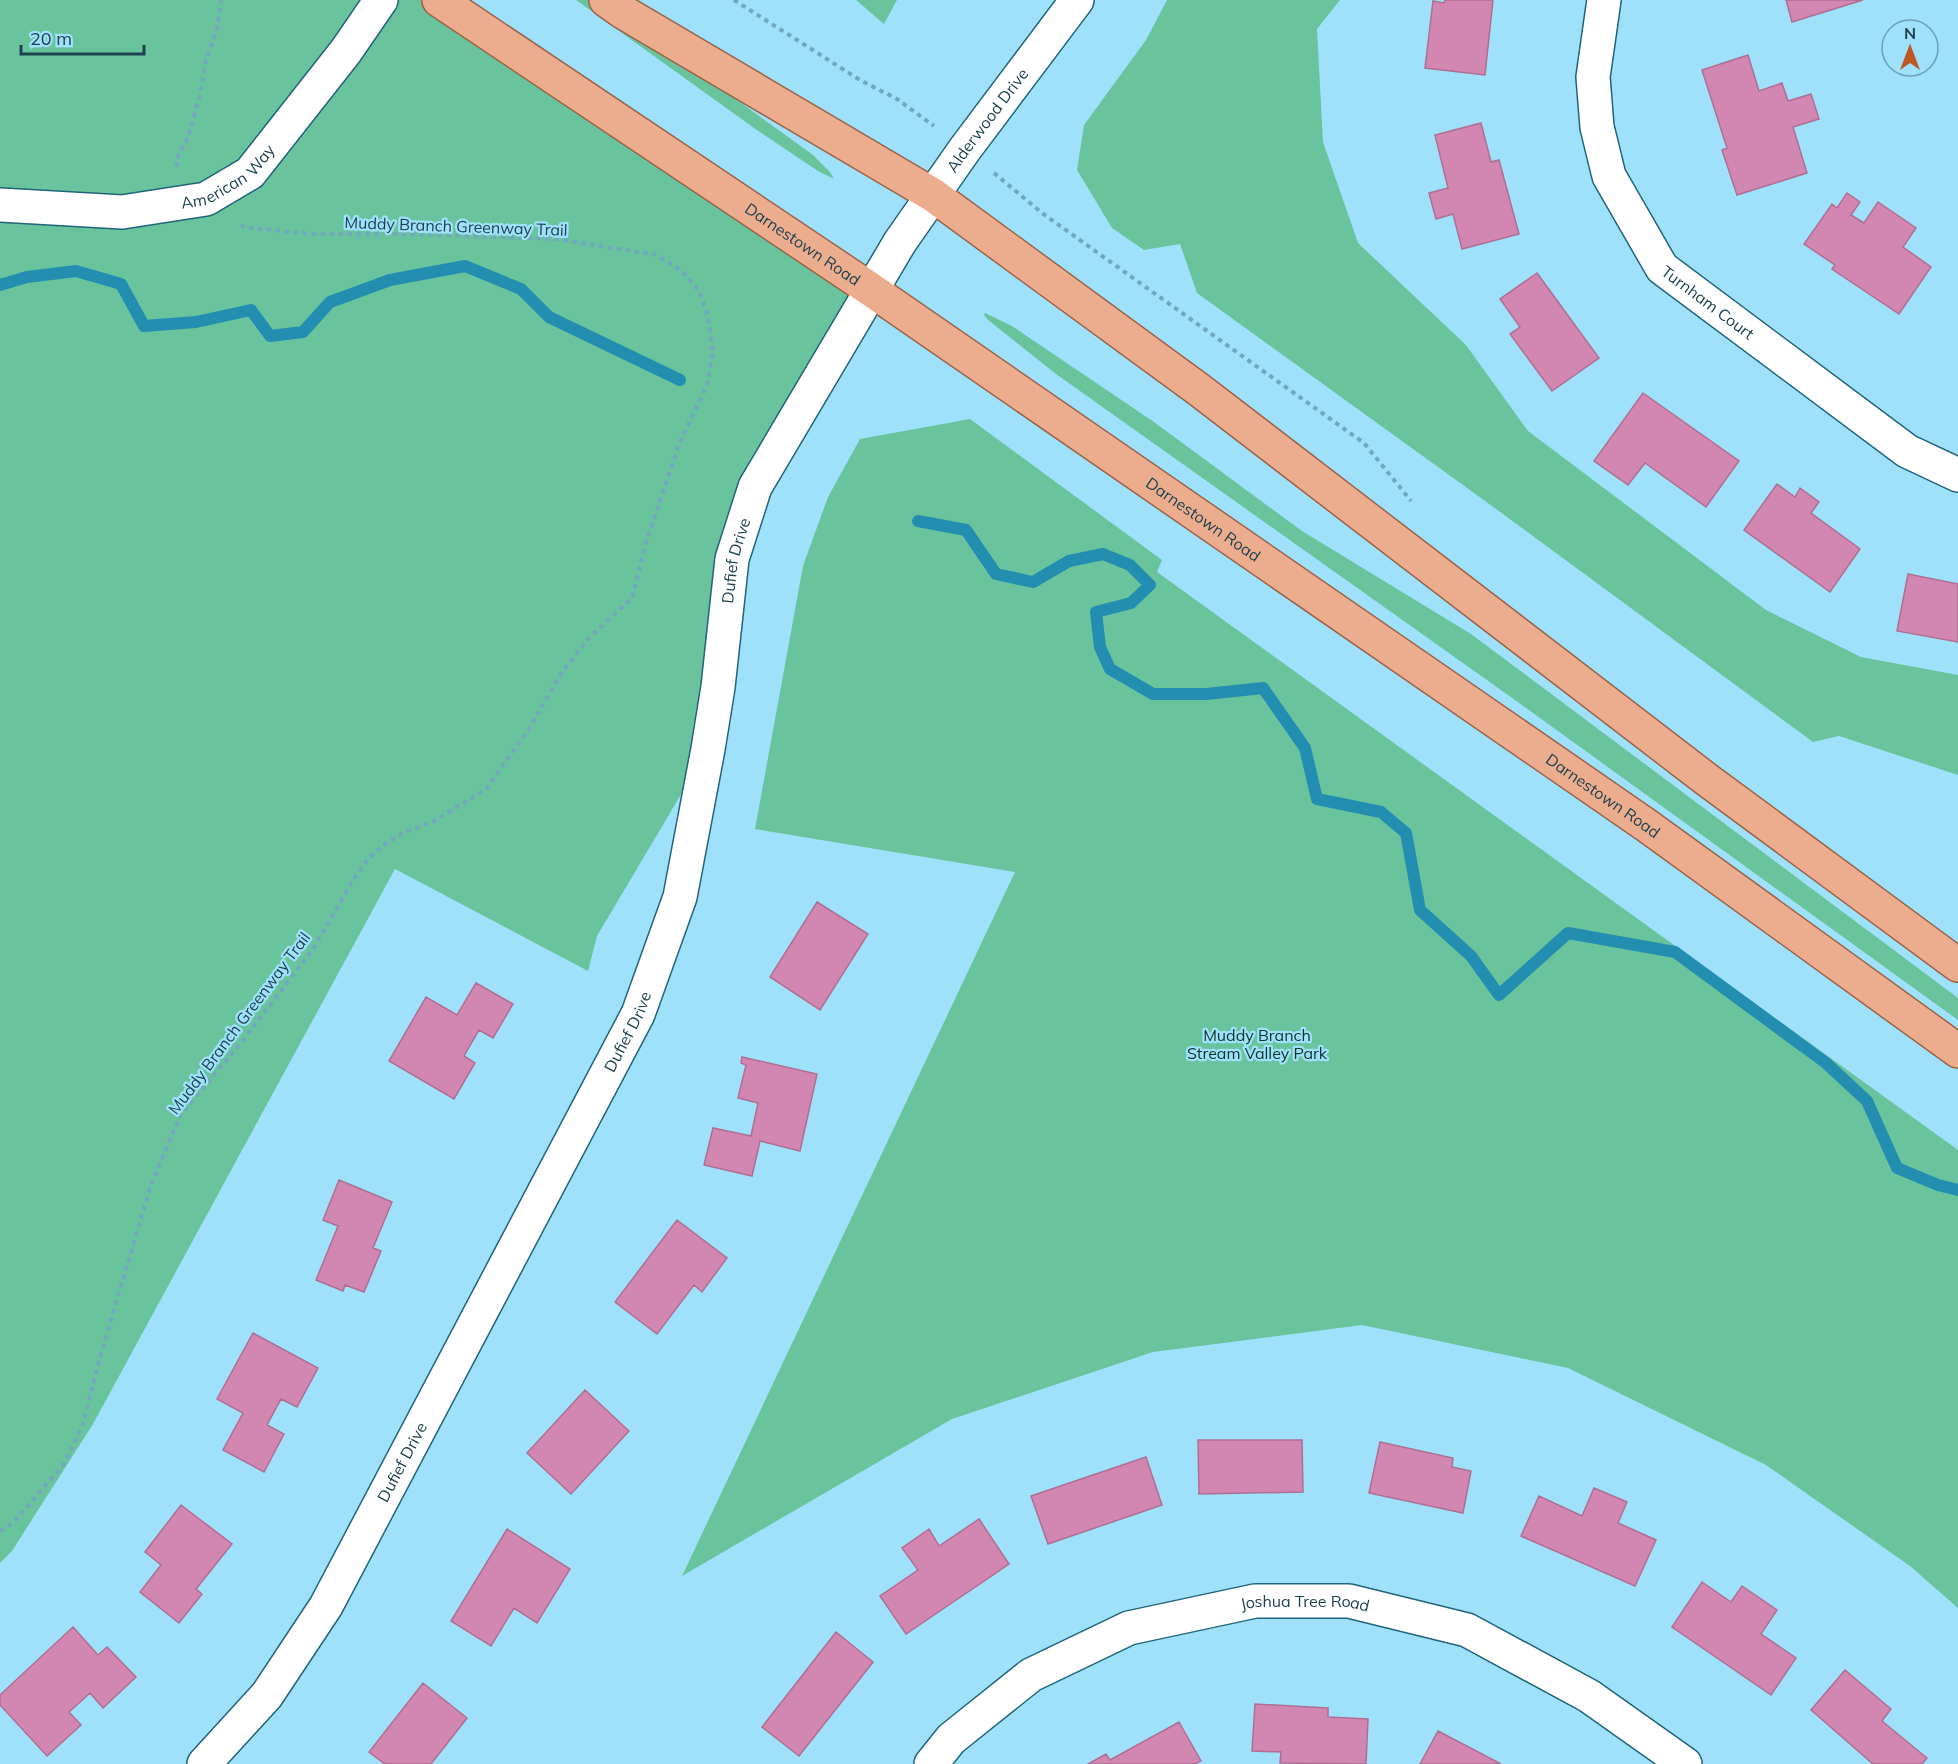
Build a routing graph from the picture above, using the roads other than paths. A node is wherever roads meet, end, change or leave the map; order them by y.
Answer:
1 (381, 0) edge
2 (439, 0) edge
3 (606, 0) edge
4 (1077, 0) edge
5 (1604, 0) edge
6 (933, 195) junction
7 (0, 205) edge
8 (900, 242) joint
9 (873, 291) junction
10 (1958, 475) edge
11 (1958, 965) edge
12 (1958, 1051) edge
13 (204, 1764) edge
14 (931, 1764) edge
15 (1685, 1764) edge

1 - 7 street, American Way
2 - 9 main road, Darnestown Road
3 - 6 main road
4 - 6 street, Alderwood Drive
5 - 10 street, Turnham Court
6 - 8 street, Alderwood Drive
6 - 11 main road
8 - 9 street, Dufief Drive
9 - 12 main road, Darnestown Road
9 - 13 street, Dufief Drive
14 - 15 street, Joshua Tree Road

